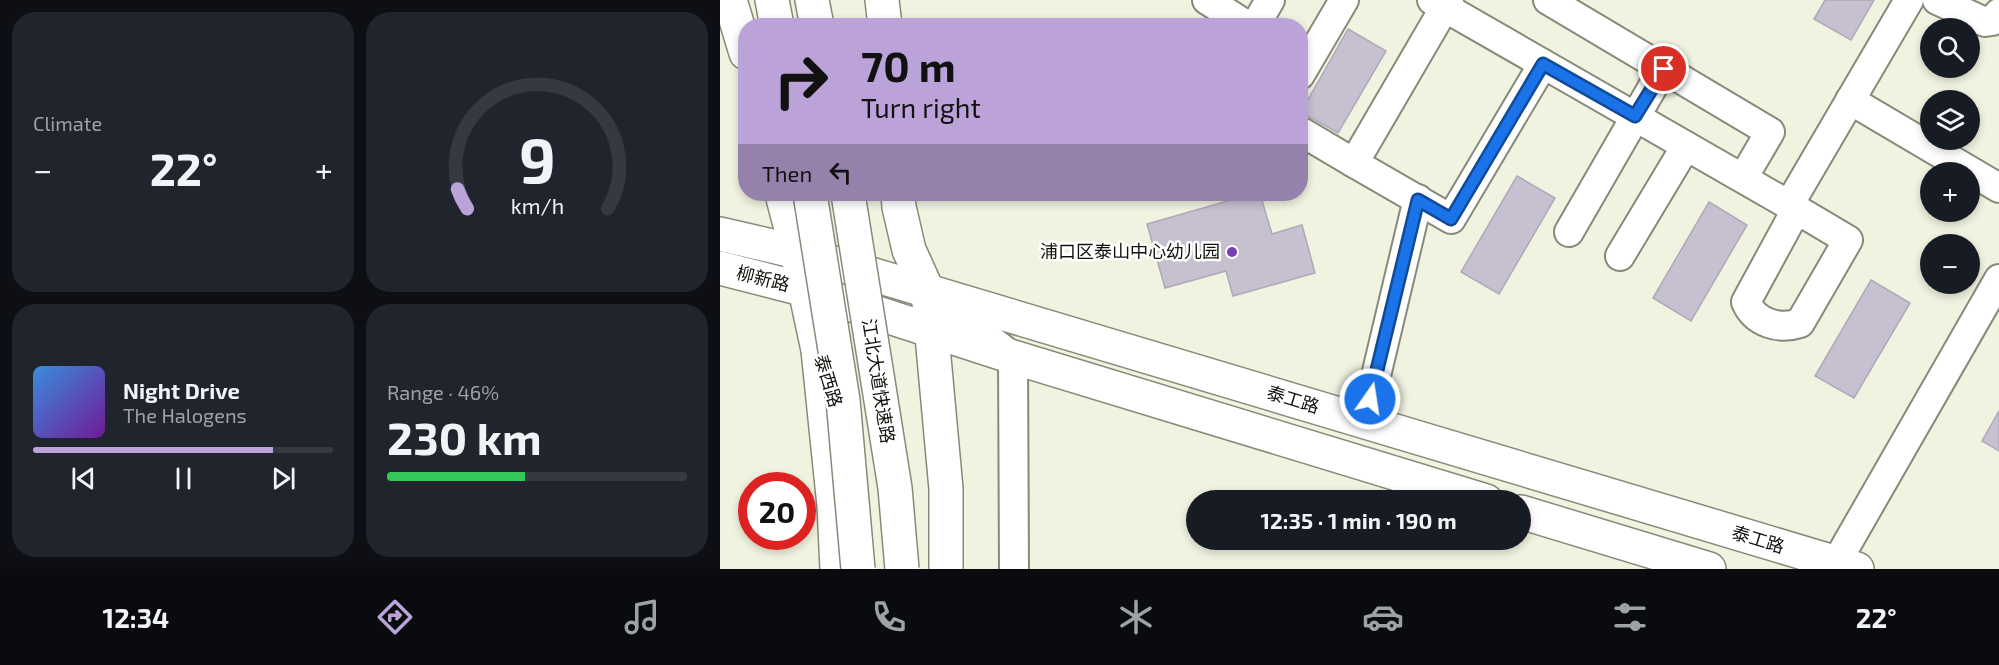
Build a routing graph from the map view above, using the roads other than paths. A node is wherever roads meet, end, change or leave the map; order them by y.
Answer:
1 (730, 0) edge
2 (772, 0) edge
3 (812, 0) edge
4 (882, 0) edge
5 (1207, 0) edge
6 (1270, 0) edge
7 (1344, 0) edge
8 (1548, 0) edge
9 (1909, 0) edge
10 (1937, 0) edge
11 (1442, 2) edge
12 (1999, 13) edge
13 (775, 18) edge
14 (815, 18) edge
15 (884, 18) edge
16 (1235, 18) edge
17 (1250, 18) edge
18 (738, 26) edge
19 (1308, 61) edge
20 (1543, 64) junction
21 (1664, 69) junction
22 (1850, 100) junction
23 (1635, 116) junction
24 (1308, 136) edge
25 (1686, 146) junction
26 (1354, 163) junction
27 (1743, 178) junction
28 (1999, 188) edge
29 (1418, 200) junction
30 (784, 201) edge
31 (811, 201) edge
32 (849, 201) edge
33 (899, 201) edge
34 (1569, 232) dead end
35 (720, 234) edge
36 (797, 252) junction
37 (1620, 255) dead end
38 (720, 268) edge
39 (1999, 279) edge
40 (806, 290) junction
41 (928, 292) junction
42 (933, 330) junction
43 (818, 350) junction
44 (1013, 357) junction
45 (1365, 422) junction
46 (1450, 490) edge
47 (1531, 515) edge
48 (1846, 566) edge
49 (837, 569) edge
50 (858, 569) edge
51 (871, 569) edge
52 (902, 569) edge
53 (946, 569) edge
54 (1014, 569) edge
55 (1709, 569) edge

1 - 18 main road
2 - 13 main road
3 - 14 main road
4 - 15 main road
5 - 16 street
6 - 17 street
7 - 19 street
8 - 21 street
9 - 22 street
10 - 12 street
11 - 20 street
11 - 26 street
20 - 23 street
20 - 29 street
21 - 23 street
21 - 27 street
22 - 27 street
22 - 28 street
23 - 25 street
23 - 34 street
24 - 26 street
25 - 27 street
25 - 37 street
26 - 29 street
29 - 45 street
30 - 36 main road, 泰西路
31 - 50 main road, 江北大道快速路, bridge
32 - 52 main road, 江北大道快速路, bridge
33 - 41 main road
35 - 36 main road, 柳新路
36 - 40 main road, 泰西路
36 - 41 main road, 泰工路
38 - 40 main road, 柳新路
39 - 48 street
40 - 42 main road
40 - 43 main road, 泰西路
41 - 42 main road
41 - 44 street
41 - 45 main road, 泰工路
42 - 44 main road
42 - 53 main road
43 - 49 main road
43 - 51 main road, 泰西路
44 - 46 main road
44 - 54 street
45 - 48 main road, 泰工路
47 - 55 main road

